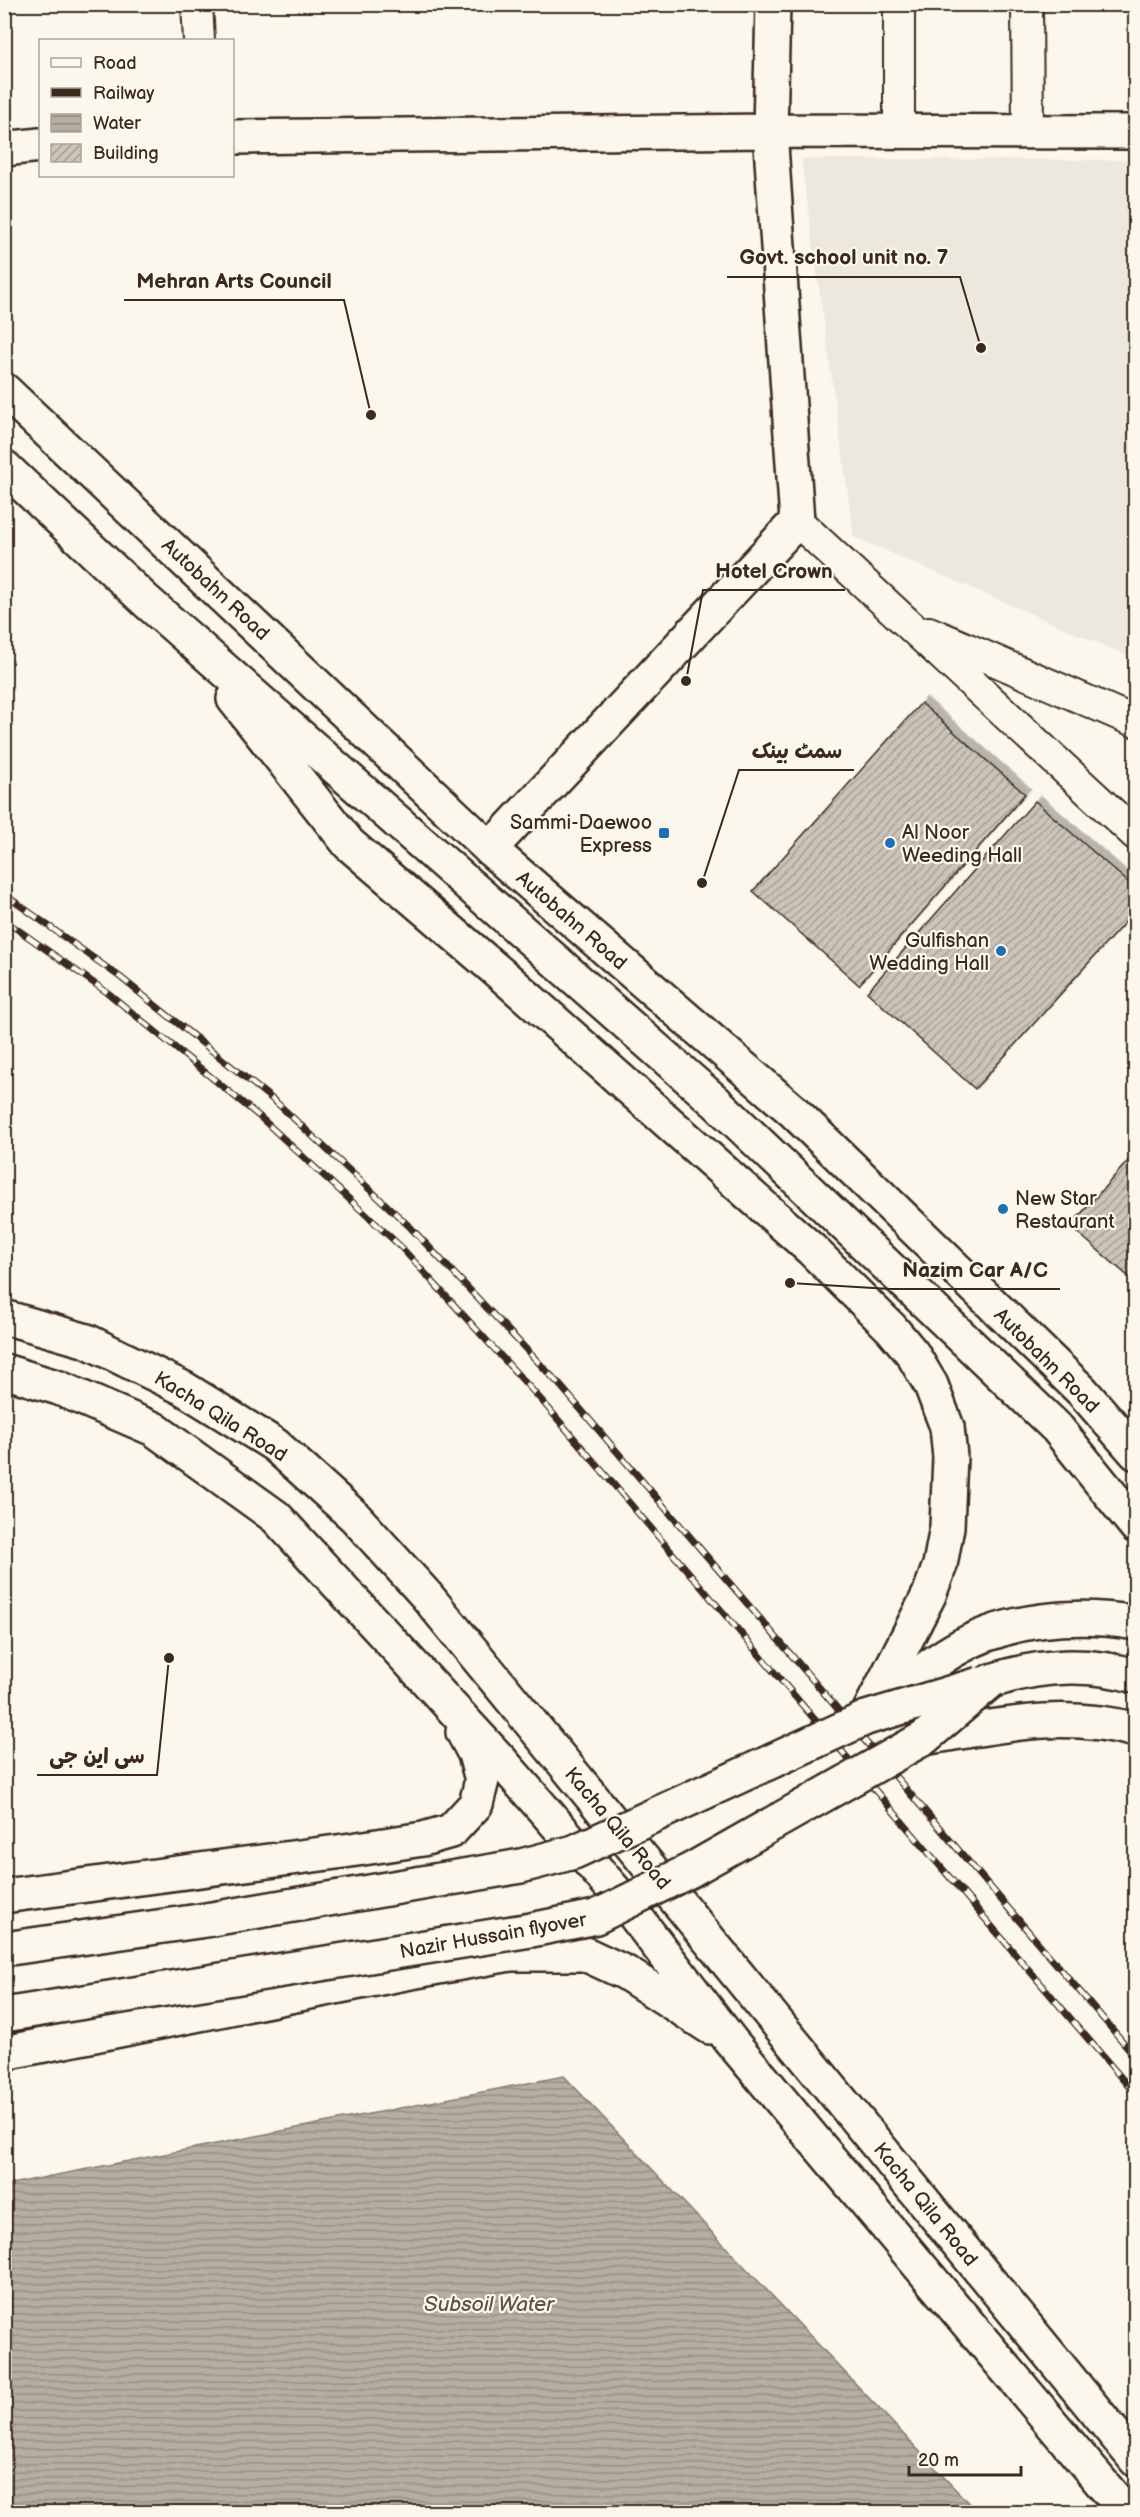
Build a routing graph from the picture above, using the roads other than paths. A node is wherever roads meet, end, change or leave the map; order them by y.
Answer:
1 (197, 4) edge
2 (773, 4) edge
3 (899, 4) edge
4 (1027, 4) edge
5 (199, 39) edge
6 (770, 131) junction
7 (899, 132) junction
8 (1028, 132) junction
9 (1136, 132) edge
10 (234, 137) edge
11 (39, 145) edge
12 (4, 149) edge
13 (4, 390) edge
14 (4, 467) edge
15 (797, 520) junction
16 (145, 600) junction
17 (908, 622) junction
18 (1136, 722) edge
19 (1136, 835) edge
20 (490, 849) junction
21 (4, 1317) edge
22 (4, 1371) edge
23 (1136, 1453) edge
24 (1136, 1526) edge
25 (351, 1596) junction
26 (1136, 1623) edge
27 (1136, 1676) edge
28 (991, 1681) junction
29 (866, 1718) junction
30 (1136, 1730) edge
31 (924, 1738) junction
32 (4, 1896) edge
33 (4, 1949) edge
34 (4, 2015) edge
35 (731, 2041) junction
36 (4, 2053) edge
37 (1136, 2460) edge
38 (1126, 2512) edge

1 - 5 street
2 - 6 main road
3 - 7 street
4 - 8 street
6 - 7 main road
6 - 10 main road
6 - 15 main road
7 - 8 main road
8 - 9 main road
11 - 12 main road
13 - 20 main road, Autobahn Road
14 - 16 main road, Autobahn Road
15 - 17 street
15 - 20 main road
16 - 24 main road, Autobahn Road
16 - 29 main road
17 - 18 street
17 - 19 street
20 - 23 main road, Autobahn Road
21 - 37 main road, Kacha Qila Road
22 - 25 main road
25 - 32 main road
25 - 35 main road
26 - 29 main road
27 - 28 main road, Nazir Hussain flyover
28 - 29 main road, Nazir Hussain flyover, bridge
28 - 31 main road, Nazir Hussain flyover, bridge
29 - 33 main road, Nazir Hussain flyover, bridge
30 - 31 main road
31 - 34 main road, Nazir Hussain flyover, bridge
35 - 36 main road
35 - 38 main road

